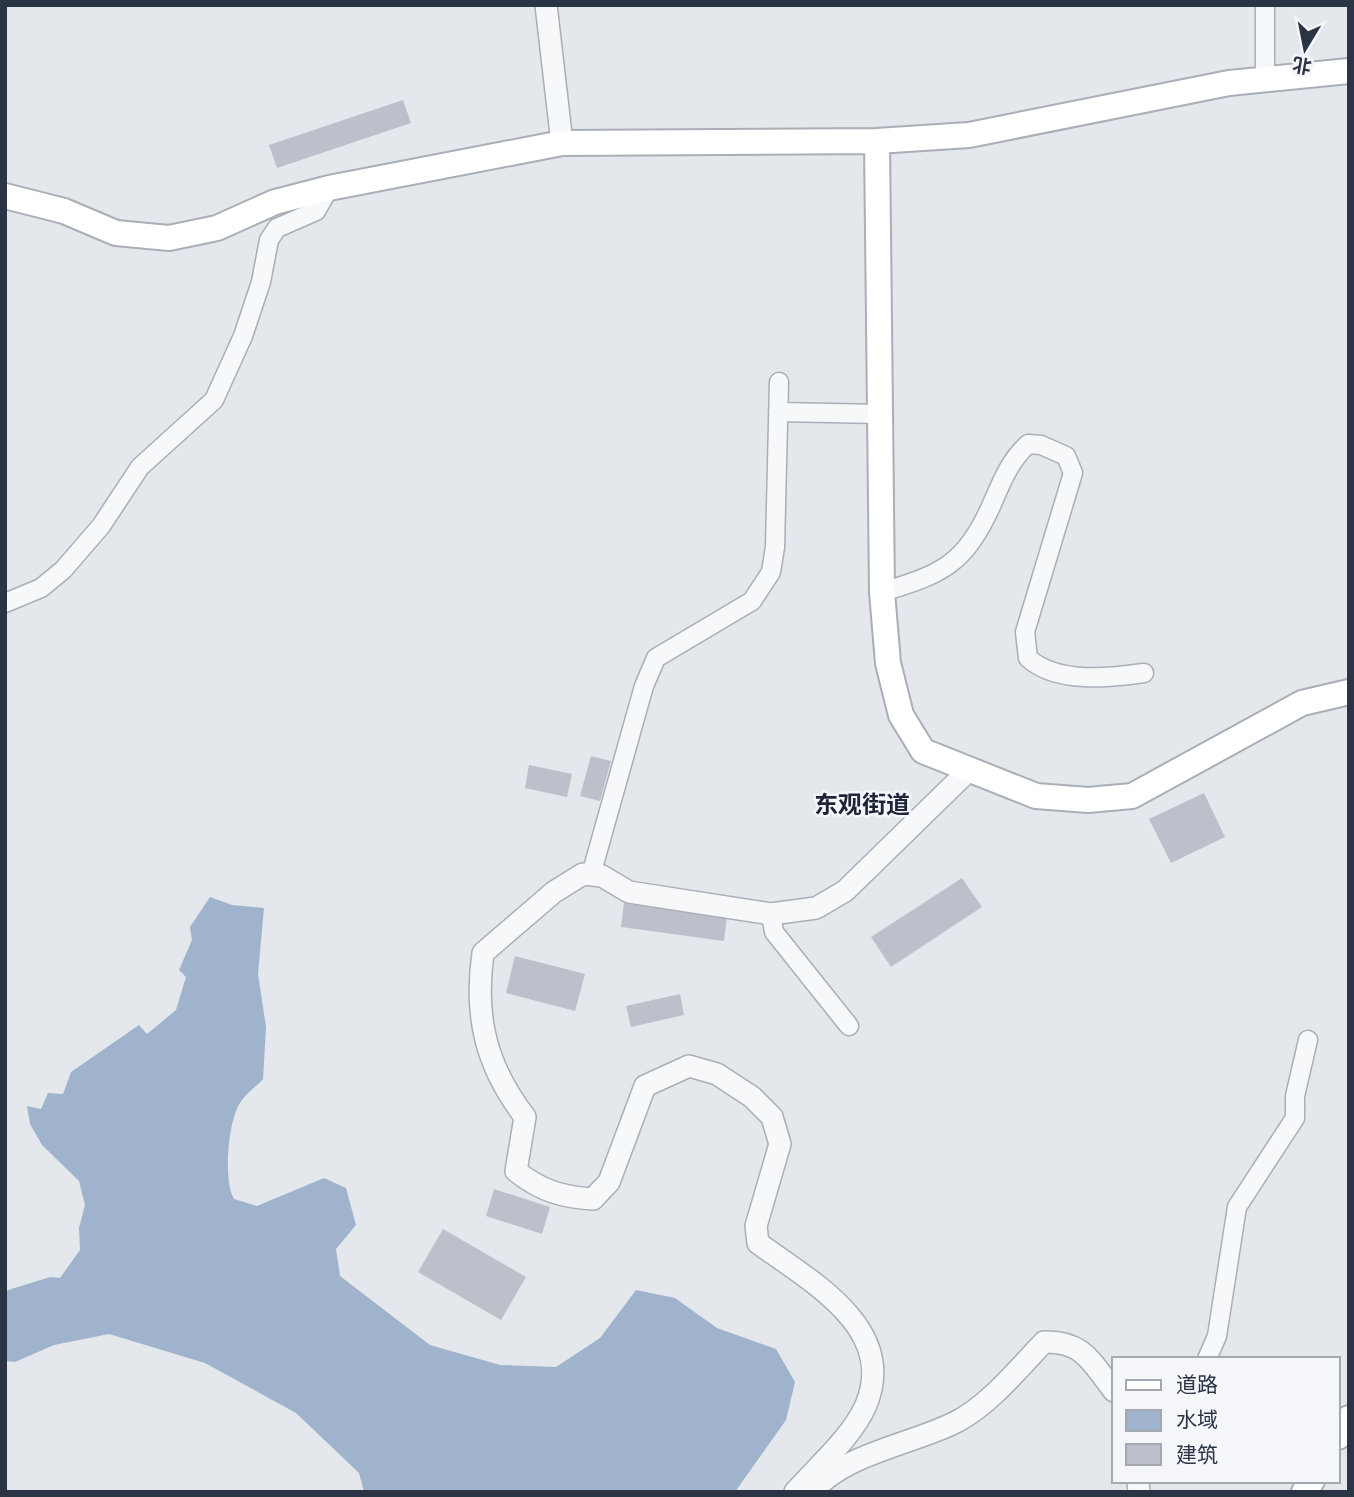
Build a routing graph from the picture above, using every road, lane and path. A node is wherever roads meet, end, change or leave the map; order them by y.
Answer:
1 (546, 5) edge
2 (1265, 5) edge
3 (1349, 71) edge
4 (1265, 79) junction
5 (877, 141) junction
6 (562, 143) junction
7 (329, 188) junction
8 (5, 196) edge
9 (779, 382) dead end
10 (778, 412) junction
11 (880, 414) junction
12 (882, 592) junction
13 (5, 603) edge
14 (1144, 673) dead end
15 (1349, 692) edge
16 (968, 771) junction
17 (591, 875) junction
18 (771, 915) junction
19 (849, 1026) dead end
20 (1308, 1040) dead end
21 (1209, 1357) edge
22 (1112, 1388) edge
23 (1349, 1418) edge
24 (1340, 1434) edge
25 (795, 1492) edge
26 (812, 1492) edge

1 - 6 street
2 - 4 street
3 - 4 main road
4 - 5 main road
5 - 6 main road
5 - 11 main road
6 - 7 main road
7 - 8 main road
7 - 13 street
9 - 10 street
10 - 11 street
10 - 17 street
11 - 12 main road
12 - 14 street
12 - 16 main road
15 - 16 main road
16 - 18 street
17 - 18 street
17 - 25 street
18 - 19 street
20 - 21 street
22 - 26 street
23 - 24 main road

